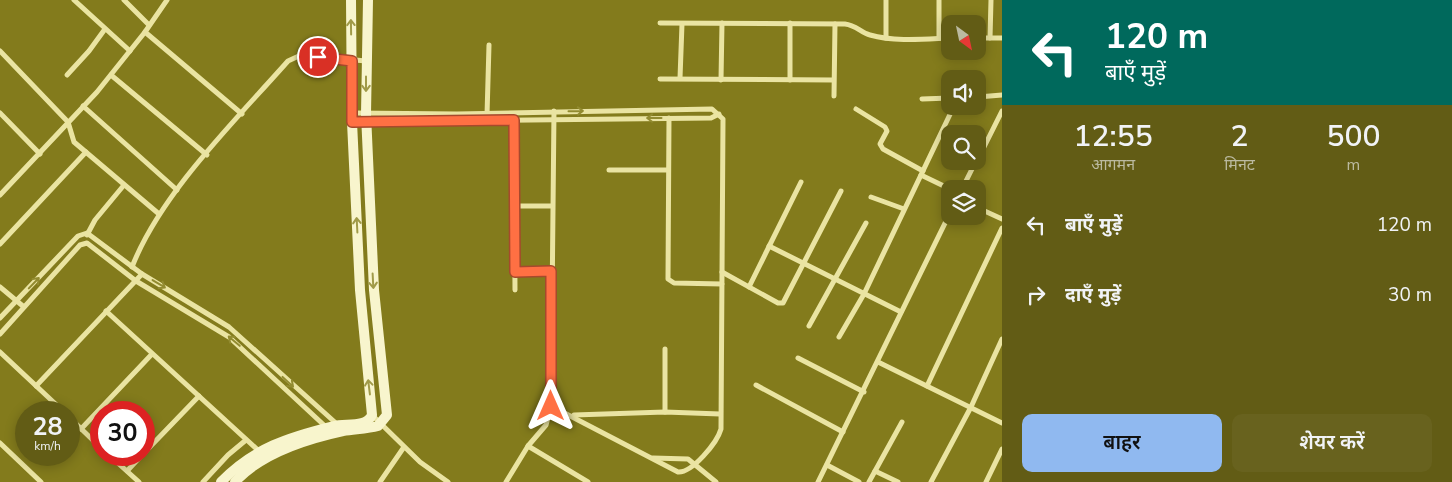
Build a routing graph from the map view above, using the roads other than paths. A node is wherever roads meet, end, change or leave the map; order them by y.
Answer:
1 (74, 0) edge
2 (124, 0) edge
3 (167, 0) edge
4 (351, 0) edge
5 (368, 0) edge
6 (886, 0) edge
7 (939, 0) edge
8 (991, 0) edge
9 (660, 23) dead end
10 (722, 23) junction
11 (790, 23) junction
12 (682, 24) junction
13 (835, 24) junction
14 (149, 25) junction
15 (104, 29) junction
16 (144, 32) junction
17 (886, 38) junction
18 (940, 38) joint
19 (986, 38) edge
20 (990, 38) junction
21 (1002, 38) edge
22 (489, 45) dead end
23 (0, 51) edge
24 (130, 51) junction
25 (352, 61) junction
26 (366, 61) junction
27 (67, 75) dead end
28 (111, 75) junction
29 (680, 78) junction
30 (660, 79) dead end
31 (721, 80) junction
32 (790, 80) junction
33 (834, 80) junction
34 (1002, 95) edge
35 (834, 96) dead end
36 (986, 96) edge
37 (941, 98) edge
38 (922, 99) dead end
39 (83, 106) junction
40 (856, 109) dead end
41 (600, 110) junction
42 (554, 111) junction
43 (1002, 111) edge
44 (0, 113) edge
45 (487, 113) junction
46 (242, 114) junction
47 (719, 114) junction
48 (950, 115) edge
49 (352, 117) junction
50 (366, 118) junction
51 (554, 118) junction
52 (600, 118) junction
53 (669, 118) junction
54 (514, 120) junction
55 (487, 121) junction
56 (68, 122) junction
57 (986, 142) edge
58 (86, 152) junction
59 (40, 154) junction
60 (207, 154) junction
61 (609, 170) dead end
62 (668, 170) junction
63 (922, 173) junction
64 (801, 182) dead end
65 (941, 184) edge
66 (124, 185) junction
67 (177, 190) junction
68 (1, 191) edge
69 (841, 191) dead end
70 (872, 197) dead end
71 (515, 206) junction
72 (552, 206) junction
73 (904, 209) junction
74 (986, 212) edge
75 (159, 214) junction
76 (1002, 220) edge
77 (866, 223) dead end
78 (944, 225) edge
79 (1002, 228) edge
80 (87, 234) junction
81 (88, 243) junction
82 (0, 244) edge
83 (769, 246) junction
84 (804, 262) junction
85 (132, 267) junction
86 (551, 271) junction
87 (515, 272) junction
88 (722, 272) junction
89 (142, 274) junction
90 (835, 279) junction
91 (136, 281) junction
92 (722, 284) junction
93 (0, 287) edge
94 (749, 287) junction
95 (515, 290) dead end
96 (864, 294) junction
97 (16, 301) junction
98 (24, 307) junction
99 (106, 311) junction
100 (901, 312) junction
101 (0, 318) edge
102 (809, 326) dead end
103 (0, 334) edge
104 (839, 338) dead end
105 (1002, 339) edge
106 (665, 349) dead end
107 (0, 352) edge
108 (152, 354) junction
109 (798, 358) dead end
110 (878, 362) junction
111 (756, 385) dead end
112 (36, 386) junction
113 (927, 386) junction
114 (864, 392) junction
115 (199, 396) junction
116 (52, 401) edge
117 (551, 406) junction
118 (971, 407) junction
119 (665, 412) junction
120 (720, 414) junction
121 (372, 415) junction
122 (573, 415) junction
123 (902, 422) dead end
124 (1002, 423) edge
125 (382, 424) junction
126 (81, 429) joint
127 (336, 429) junction
128 (843, 432) junction
129 (90, 438) edge
130 (246, 440) junction
131 (155, 442) edge
132 (0, 443) edge
133 (528, 446) junction
134 (404, 447) junction
135 (1002, 449) edge
136 (262, 454) junction
137 (651, 458) junction
138 (695, 463) junction
139 (827, 465) junction
140 (121, 466) edge
141 (131, 466) edge
142 (126, 471) junction
143 (875, 471) junction
144 (38, 481) edge
145 (139, 482) edge
146 (203, 482) edge
147 (221, 482) edge
148 (234, 482) edge
149 (380, 482) edge
150 (448, 482) edge
151 (506, 482) edge
152 (588, 482) edge
153 (716, 482) edge
154 (818, 482) edge
155 (860, 482) edge
156 (869, 482) edge
157 (898, 482) edge
158 (931, 482) edge
159 (986, 482) edge

1 - 15 street
2 - 14 street
3 - 14 street
25 -> 4 street
5 - 26 street
6 - 17 street
7 - 18 street
8 - 20 street
9 - 12 street
10 - 11 street
10 - 12 street
10 - 31 street
11 - 13 street
11 - 32 street
12 - 29 street
13 - 17 street
13 - 33 street
14 - 16 street
15 - 24 street
15 - 27 street
16 - 24 street
16 - 46 street
17 - 18 street
19 - 20 street
20 - 21 street
22 - 45 street
23 - 56 street
24 - 28 street
25 - 26 street
25 - 46 street
25 - 49 street
26 -> 50 street
28 - 39 street
28 - 60 street
29 - 30 street
29 - 31 street
31 - 32 street
32 - 33 street
33 - 35 street
34 - 36 street
37 - 38 street
39 - 56 street
39 - 67 street
40 - 63 street
42 -> 41 street
41 - 47 street
41 - 52 street
42 - 45 street
42 - 51 street
43 - 57 street
44 - 59 street
45 - 50 street
45 - 55 street
46 - 60 street
47 - 53 street
47 - 88 street
48 - 63 street
49 - 50 street
49 - 50 street
121 -> 49 street
50 - 55 street
50 -> 125 street
51 - 52 street
51 - 54 street
51 - 72 street
53 -> 52 street
53 - 62 street
54 - 55 street
54 - 71 street
56 - 58 street
56 - 59 street
58 - 66 street
58 - 82 street
59 - 68 street
60 - 67 street
61 - 62 street
62 - 92 street
63 - 65 street
63 - 73 street
64 - 83 street
66 - 75 street
66 - 80 street
67 - 75 street
69 - 84 street
70 - 73 street
71 - 72 street
71 - 87 street
72 - 86 street
73 - 96 street
74 - 76 street
75 - 85 street
77 - 90 street
78 - 100 street
79 - 113 street
80 - 81 street
80 - 85 street
97 -> 80 street
81 - 91 street
81 - 98 street
83 - 84 street
83 - 94 street
84 - 90 street
84 - 94 street
85 - 89 street
86 - 87 street
86 - 117 street
87 - 95 street
88 - 92 street
88 - 94 street
89 - 91 street
89 -> 127 street
90 - 96 street
90 - 102 street
91 - 99 street
127 -> 91 street
92 - 120 street
93 - 97 street
96 - 100 street
96 - 104 street
97 - 98 street
97 - 101 street
98 - 103 street
99 - 108 street
99 - 112 street
100 - 110 street
105 - 118 street
106 - 119 street
107 - 112 street
108 - 115 street
108 - 126 street
109 - 114 street
110 - 113 street
110 - 114 street
111 - 128 street
112 - 116 street
113 - 118 street
114 - 128 street
115 - 130 street
115 - 131 street
117 - 122 street
117 - 133 street
118 - 124 street
118 - 158 street
119 - 120 street
119 - 122 street
120 - 138 street
121 - 125 street
121 - 127 street
122 - 137 street
123 - 143 street
125 - 127 street
125 - 134 street
126 - 129 street
127 - 136 street
128 - 139 street
130 - 136 street
130 - 146 street
132 - 144 street
133 - 151 street
133 - 152 street
134 - 149 street
134 - 150 street
135 - 159 street
136 - 147 street
136 - 148 street
137 - 138 street
137 - 138 street
138 - 153 street
139 - 154 street
139 - 155 street
140 - 142 street
141 - 142 street
142 - 145 street
143 - 156 street
143 - 157 street

